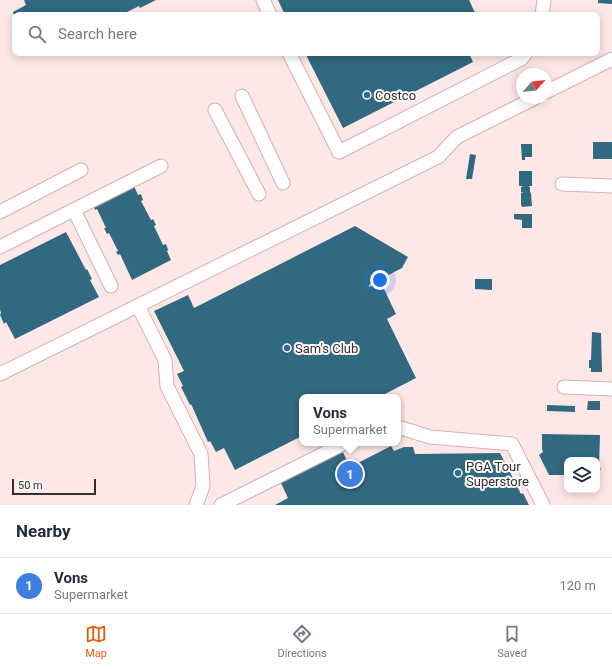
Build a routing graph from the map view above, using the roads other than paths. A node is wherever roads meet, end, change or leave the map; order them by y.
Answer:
1 (263, 0) edge
2 (544, 0) edge
3 (269, 12) edge
4 (542, 12) edge
5 (291, 56) edge
6 (524, 56) edge
7 (612, 59) edge
8 (552, 89) edge
9 (242, 96) dead end
10 (523, 104) edge
11 (215, 110) dead end
12 (161, 166) dead end
13 (81, 170) dead end
14 (283, 183) dead end
15 (562, 184) dead end
16 (612, 186) edge
17 (259, 194) dead end
18 (74, 210) junction
19 (0, 212) edge
20 (0, 247) edge
21 (111, 286) dead end
22 (138, 306) junction
23 (0, 374) edge
24 (564, 387) dead end
25 (612, 388) edge
26 (401, 428) edge
27 (339, 446) edge
28 (196, 505) edge
29 (221, 505) edge
30 (543, 505) edge

1 - 3 lane
2 - 4 lane
5 - 6 lane
7 - 8 lane
9 - 14 lane
10 - 22 lane
11 - 17 lane
12 - 18 lane
13 - 19 lane
15 - 16 lane
18 - 20 lane
18 - 21 lane
22 - 23 lane
22 - 28 lane
24 - 25 lane
26 - 30 lane
27 - 29 lane

